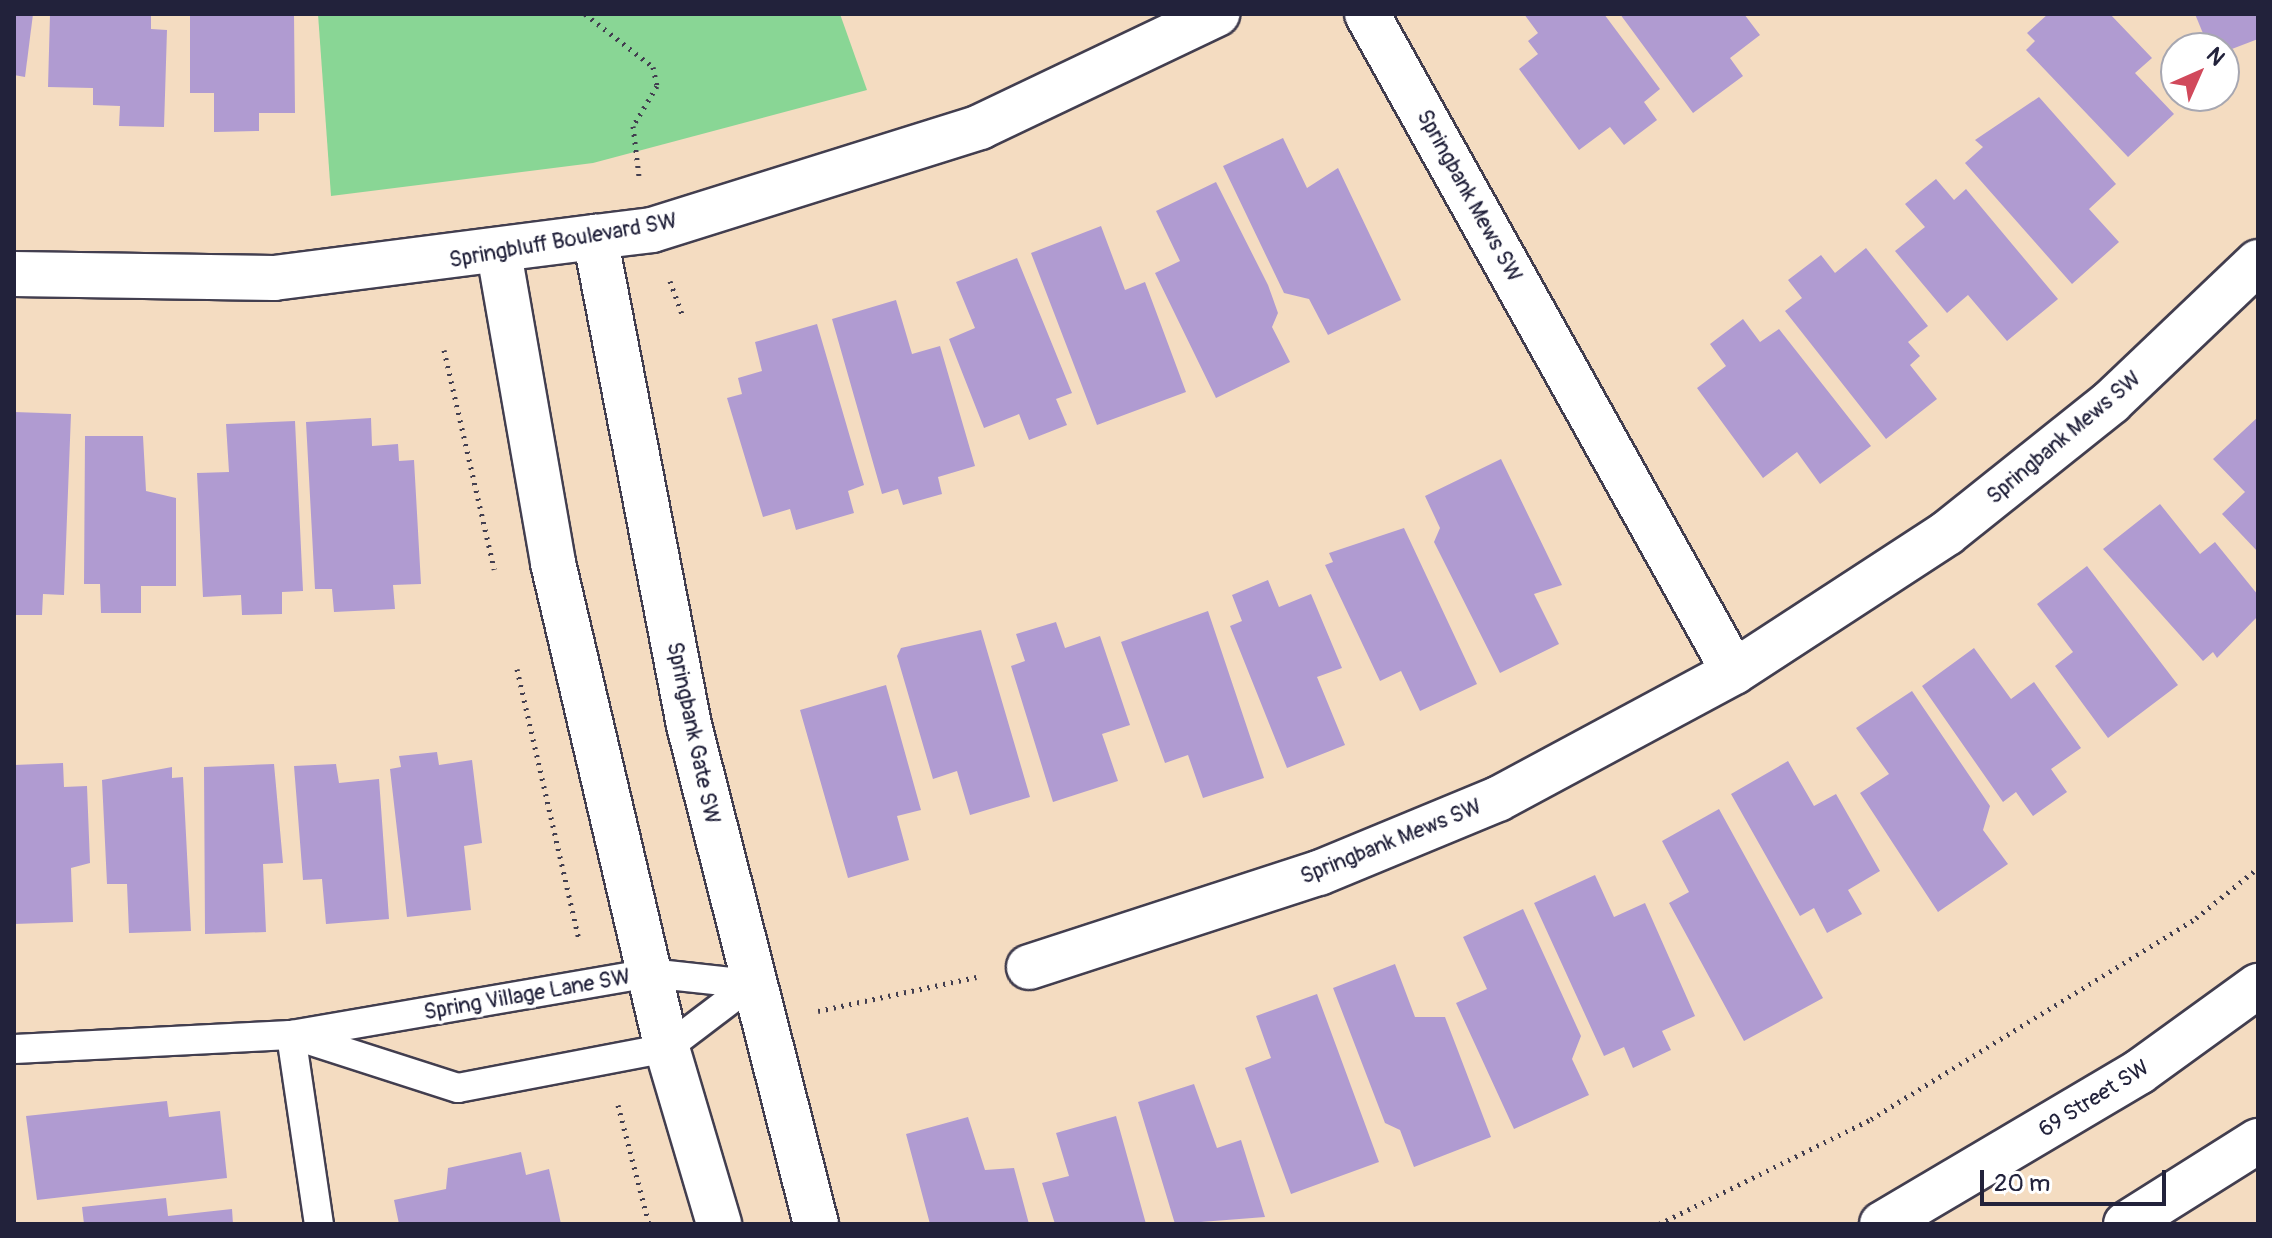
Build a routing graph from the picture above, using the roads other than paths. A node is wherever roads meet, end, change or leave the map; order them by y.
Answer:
1 (1217, 14) edge
2 (1367, 14) edge
3 (595, 237) junction
4 (499, 253) junction
5 (2258, 262) edge
6 (14, 274) edge
7 (1734, 672) junction
8 (1029, 967) road end
9 (649, 973) junction
10 (2258, 986) edge
11 (756, 1004) junction
12 (291, 1035) junction
13 (667, 1048) junction
14 (14, 1049) edge
15 (2258, 1141) edge
16 (319, 1224) edge
17 (719, 1224) edge
18 (816, 1224) edge
19 (1882, 1224) edge
20 (2126, 1224) edge

1 - 3 street, Springbluff Boulevard SW
2 - 7 street, Springbank Mews SW
3 - 4 street, Springbluff Boulevard SW
3 - 11 street, Springbank Gate SW
4 - 6 street, Springbluff Boulevard SW
4 - 9 street
5 - 7 street, Springbank Mews SW
7 - 8 street, Springbank Mews SW
9 - 11 lane, Spring Village Lane SW
9 - 12 lane, Spring Village Lane SW
9 - 13 street
10 - 19 street, 69 Street SW
11 - 13 lane, Spring Village Lane SW
11 - 18 street, Springbank Gate SW
12 - 13 lane, Spring Village Lane SW
12 - 14 lane, Spring Village Lane SW
12 - 16 lane
13 - 17 street
15 - 20 street

